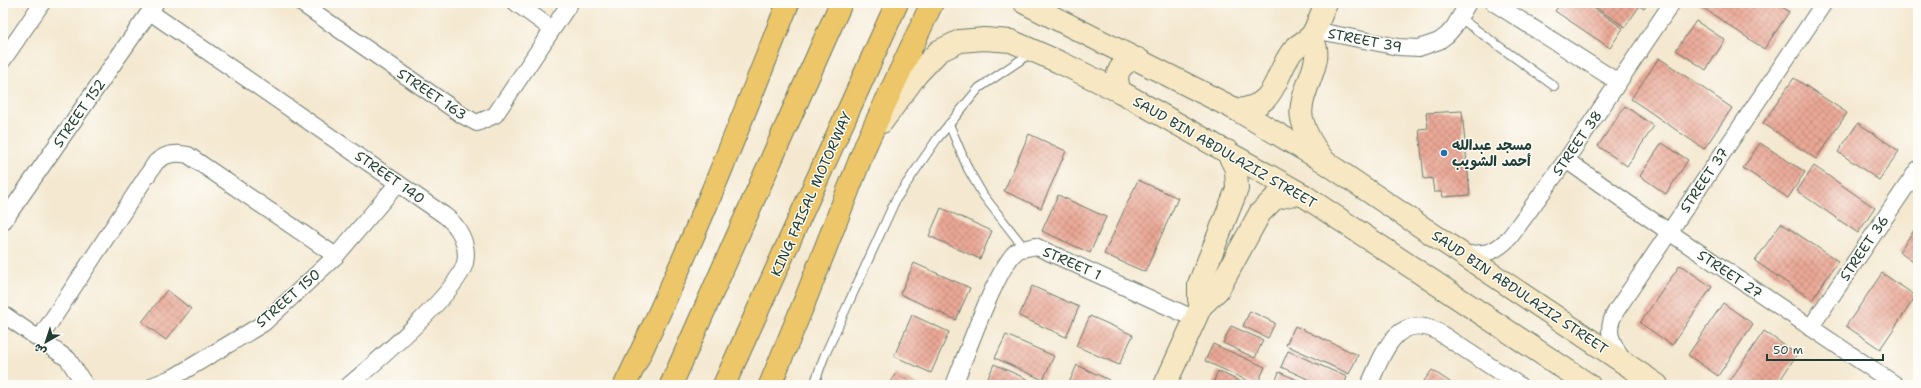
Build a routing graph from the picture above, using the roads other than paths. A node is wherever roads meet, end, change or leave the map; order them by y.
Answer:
1 (42, 3) edge
2 (301, 3) edge
3 (516, 3) edge
4 (570, 3) edge
5 (788, 3) edge
6 (840, 3) edge
7 (897, 3) edge
8 (932, 3) edge
9 (1326, 3) edge
10 (1468, 3) edge
11 (1494, 3) edge
12 (1672, 3) edge
13 (1824, 3) edge
14 (1033, 5) edge
15 (153, 8) edge
16 (1460, 18) junction
17 (552, 29) junction
18 (1312, 33) junction
19 (1034, 51) junction
20 (1138, 59) junction
21 (3, 60) edge
22 (1618, 82) junction
23 (1554, 86) dead end
24 (1121, 92) junction
25 (1237, 110) junction
26 (949, 124) junction
27 (866, 142) junction
28 (1227, 151) junction
29 (1566, 160) junction
30 (1325, 162) junction
31 (1918, 169) edge
32 (398, 183) junction
33 (1303, 195) junction
34 (3, 222) edge
35 (1669, 232) junction
36 (1026, 249) junction
37 (1462, 254) junction
38 (336, 256) junction
39 (804, 303) junction
40 (1198, 313) junction
41 (3, 314) edge
42 (1810, 328) junction
43 (40, 338) junction
44 (1624, 362) junction
45 (1557, 364) junction
46 (85, 385) edge
47 (154, 385) edge
48 (349, 385) edge
49 (625, 385) edge
50 (671, 385) edge
51 (724, 385) edge
52 (770, 385) edge
53 (777, 385) edge
54 (814, 385) edge
55 (954, 385) edge
56 (1165, 385) edge
57 (1369, 385) edge
58 (1519, 385) edge
59 (1571, 385) edge
60 (1589, 385) edge
61 (1657, 385) edge
62 (1896, 385) edge

1 - 21 street
2 - 17 street, STREET 163
3 - 17 street
4 - 17 street, STREET 163
5 - 49 main road
6 - 50 main road
7 - 51 main road, KING FAISAL MOTORWAY
8 - 27 main road
9 - 18 main road
10 - 16 street, STREET 39
11 - 22 street
12 - 22 street, STREET 38
13 - 35 street, STREET 37
14 - 20 main road, SAUD BIN ABDULAZIZ STREET
15 - 32 street, STREET 140
15 - 34 street, STREET 152
16 - 18 street, STREET 39
16 - 23 lane
18 - 25 main road
18 - 30 main road
19 - 24 main road, SAUD BIN ABDULAZIZ STREET
19 - 26 lane
19 - 27 main road, SAUD BIN ABDULAZIZ STREET
20 - 24 main road
20 - 25 main road, SAUD BIN ABDULAZIZ STREET
22 - 29 street, STREET 38
24 - 28 main road, SAUD BIN ABDULAZIZ STREET
25 - 30 main road, SAUD BIN ABDULAZIZ STREET
26 - 36 lane
26 - 54 lane
27 - 39 main road
28 - 33 main road, SAUD BIN ABDULAZIZ STREET
28 - 40 main road
29 - 35 street, STREET 27
29 - 37 street, STREET 38
30 - 37 main road, SAUD BIN ABDULAZIZ STREET
31 - 42 street, STREET 36
32 - 38 street, STREET 150
32 - 48 street, STREET 140
33 - 40 main road
33 - 45 main road, SAUD BIN ABDULAZIZ STREET
35 - 42 street, STREET 27
35 - 44 street, STREET 37
36 - 40 street, STREET 1
36 - 55 street, STREET 1
37 - 44 main road, SAUD BIN ABDULAZIZ STREET
38 - 43 street
38 - 47 street, STREET 150
39 - 52 main road
39 - 53 main road
40 - 56 main road
41 - 43 street
42 - 62 street, STREET 27
43 - 46 street
44 - 61 main road, SAUD BIN ABDULAZIZ STREET
45 - 59 main road
45 - 60 main road, SAUD BIN ABDULAZIZ STREET
57 - 58 street

